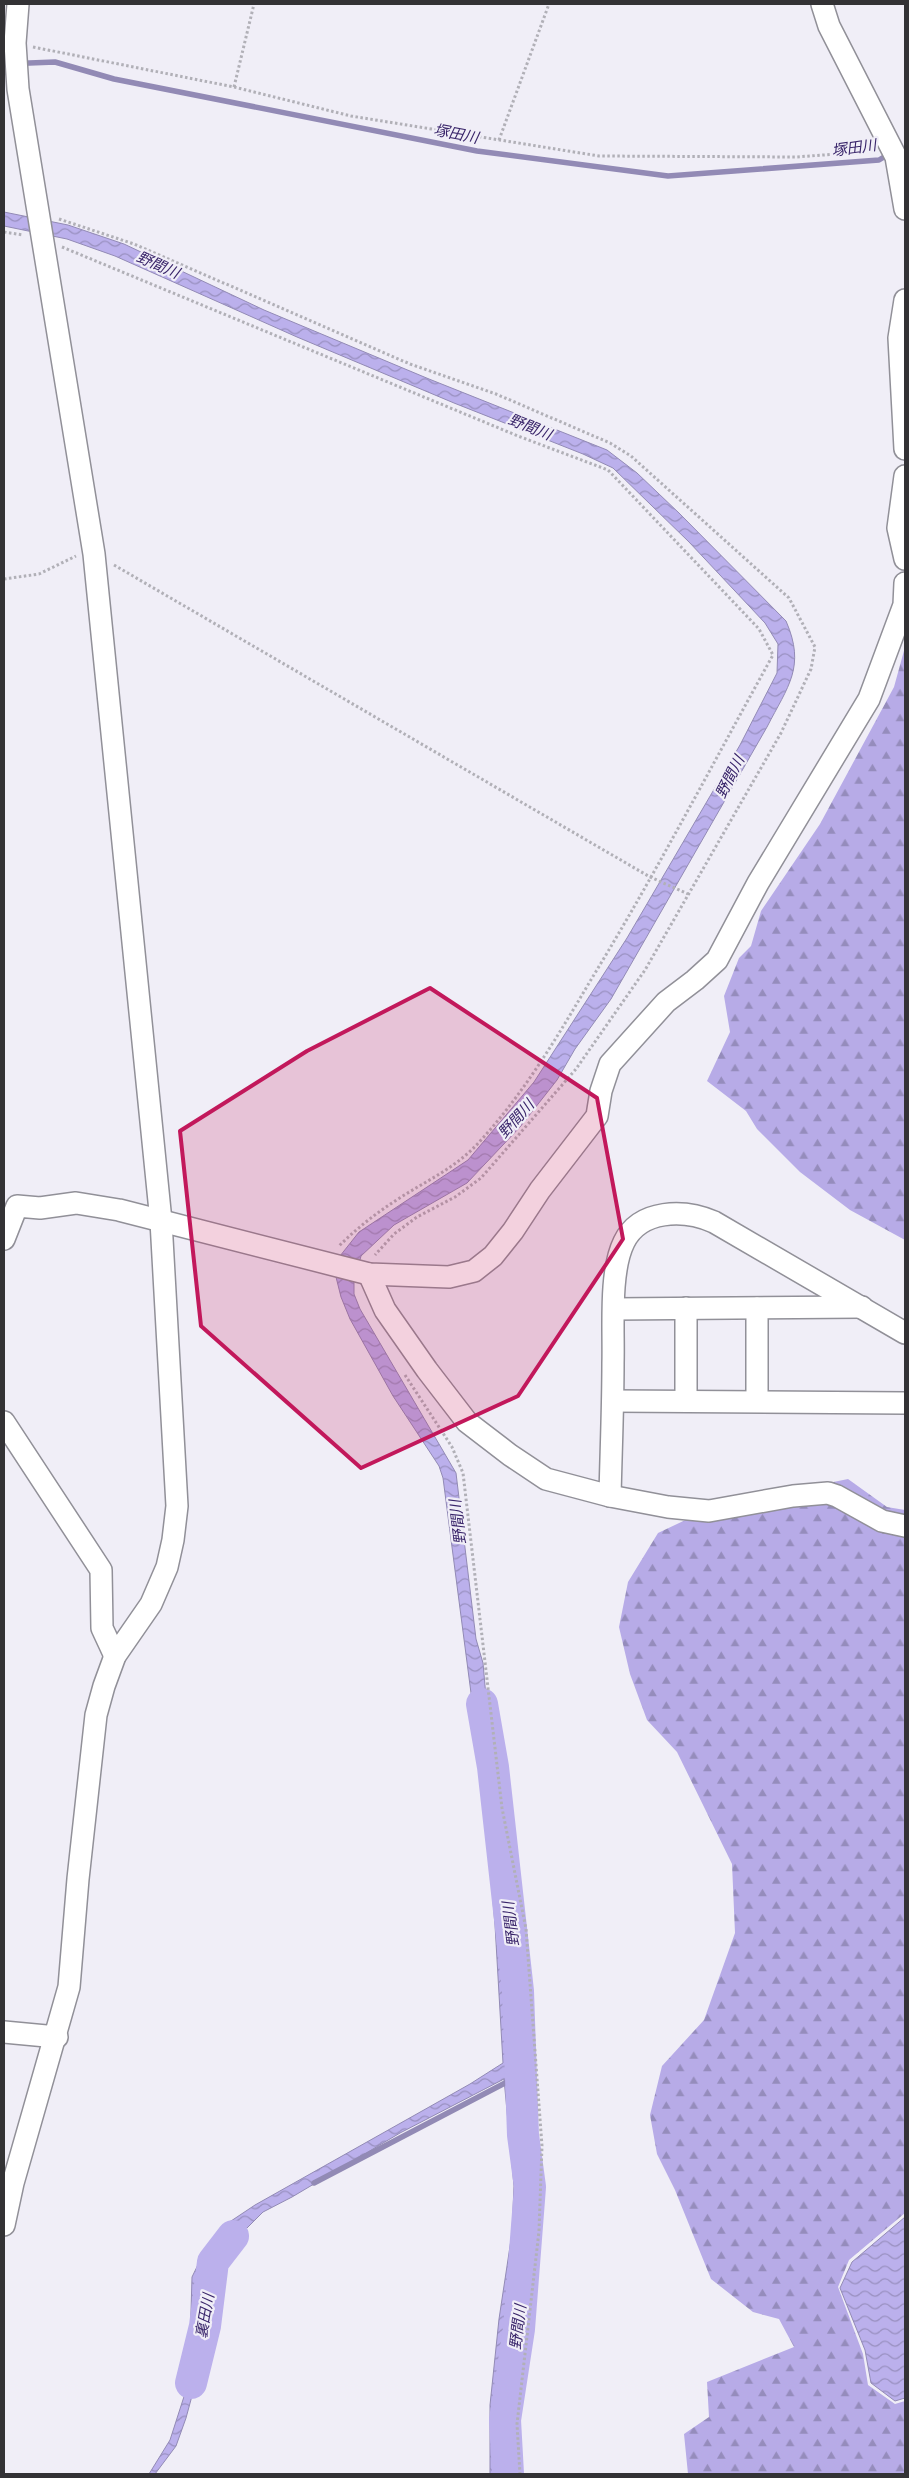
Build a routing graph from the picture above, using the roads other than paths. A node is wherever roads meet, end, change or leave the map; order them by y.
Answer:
1 (18, 4) edge
2 (822, 4) edge
3 (896, 148) edge
4 (905, 209) edge
5 (905, 300) edge
6 (905, 449) edge
7 (905, 476) edge
8 (905, 559) edge
9 (905, 583) edge
10 (161, 1221) junction
11 (4, 1239) edge
12 (369, 1274) junction
13 (862, 1307) junction
14 (614, 1308) junction
15 (686, 1308) junction
16 (757, 1308) junction
17 (905, 1332) edge
18 (613, 1400) junction
19 (686, 1401) junction
20 (757, 1402) junction
21 (905, 1402) edge
22 (4, 1422) edge
23 (610, 1496) junction
24 (905, 1526) edge
25 (116, 1656) junction
26 (4, 2032) edge
27 (57, 2037) junction
28 (4, 2225) edge

1 - 10 street
2 - 3 street
3 - 4 street
5 - 6 street
7 - 8 street
9 - 12 street
10 - 11 street
10 - 12 street
10 - 25 street
12 - 23 street
13 - 14 street
13 - 16 street
13 - 17 street
14 - 15 street
14 - 18 street
15 - 16 street
15 - 19 street
16 - 20 street
18 - 19 street
18 - 23 street
19 - 20 street
20 - 21 street
22 - 25 street
23 - 24 street
25 - 27 street
26 - 27 street
27 - 28 street

